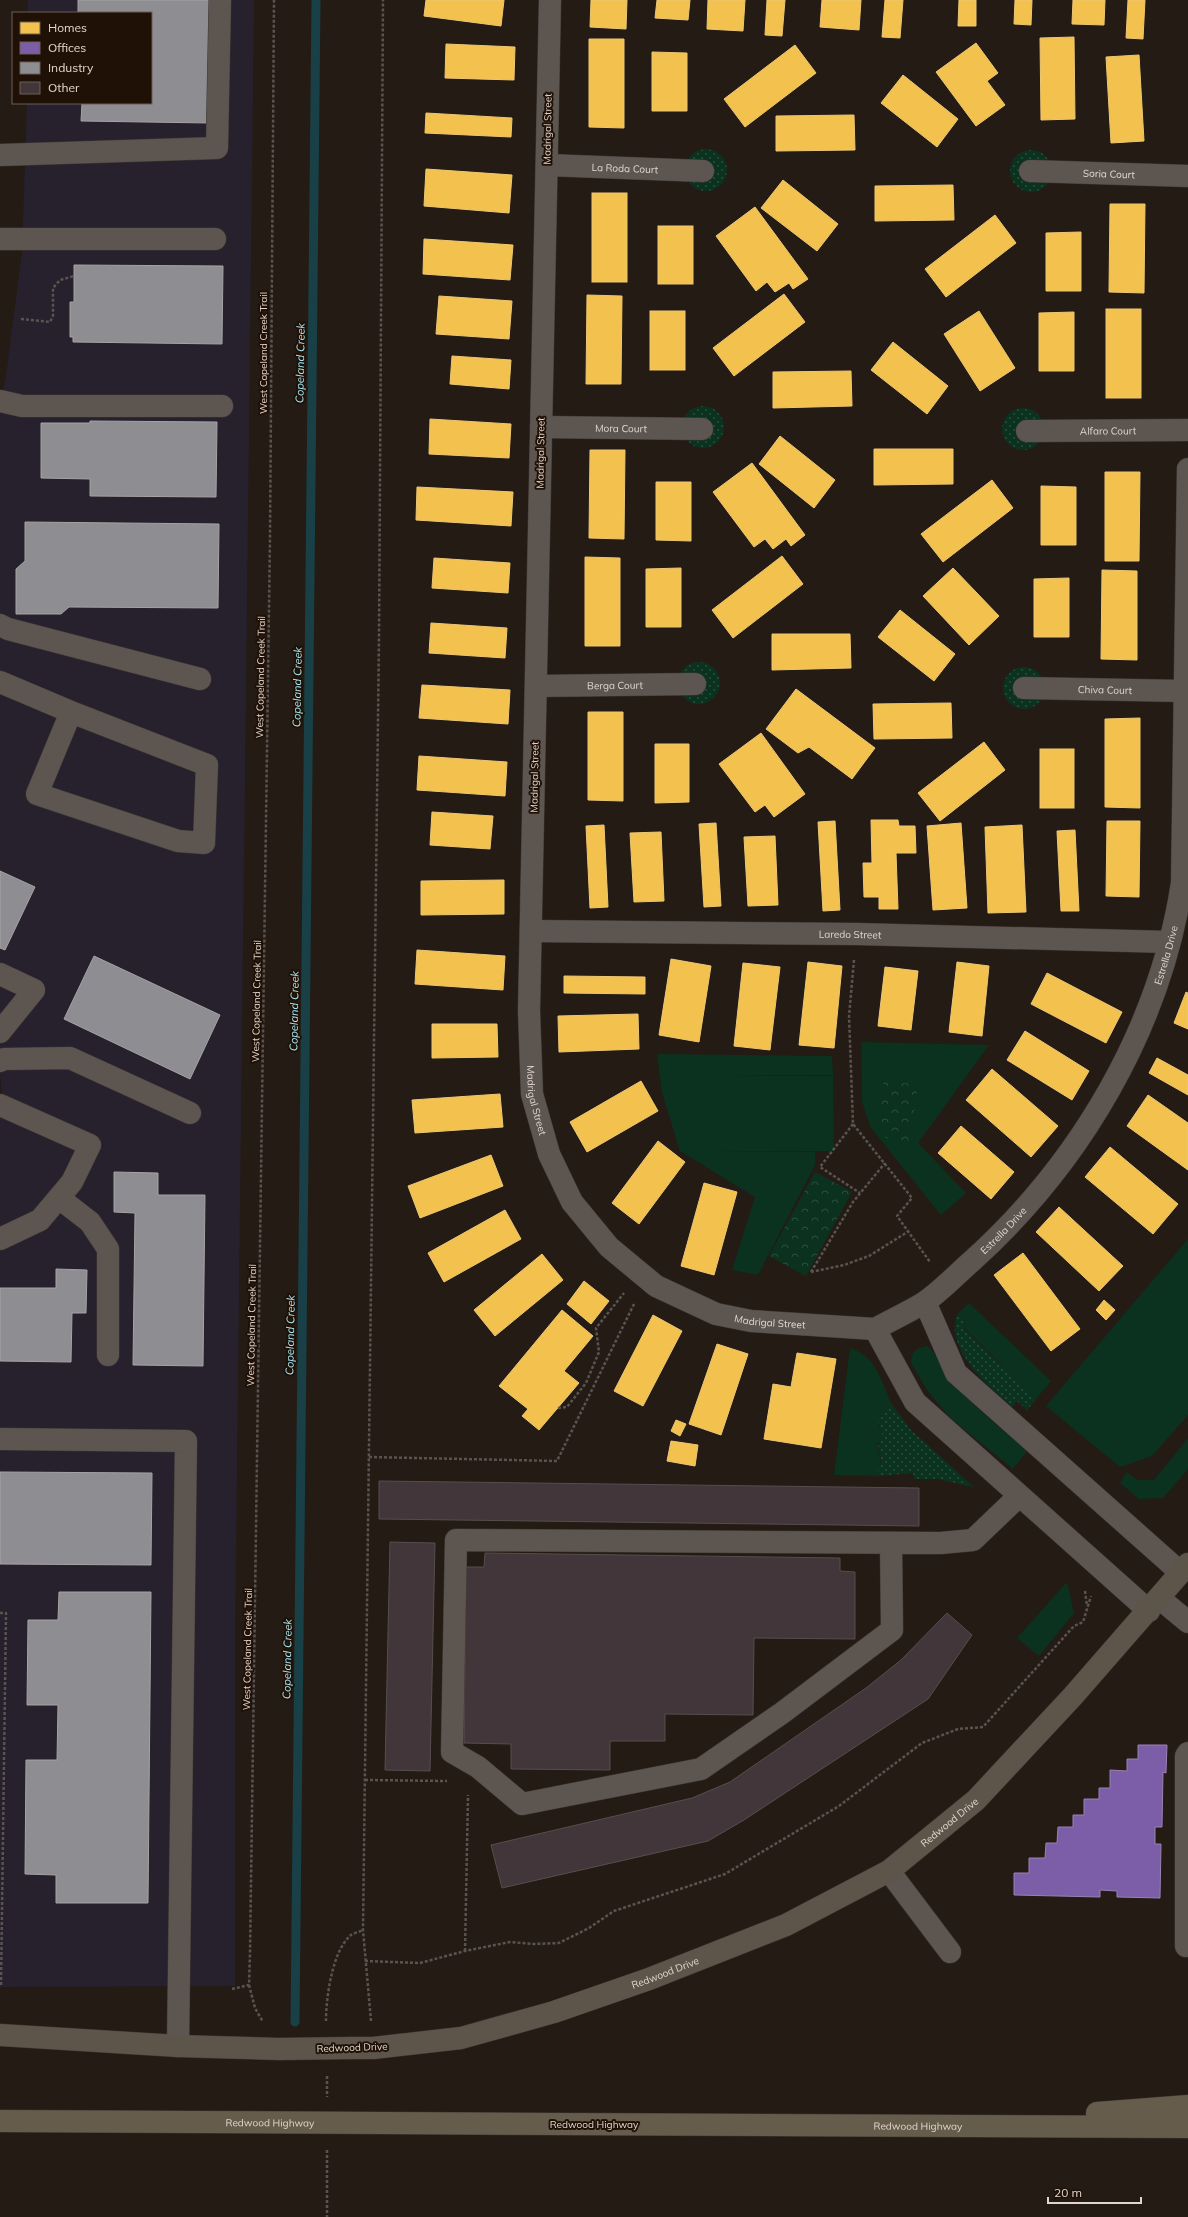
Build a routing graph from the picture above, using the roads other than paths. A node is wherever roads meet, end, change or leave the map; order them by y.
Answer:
1 (220, 0) edge
2 (550, 0) edge
3 (0, 155) edge
4 (547, 166) junction
5 (703, 171) dead end
6 (1030, 172) dead end
7 (1188, 176) edge
8 (0, 239) edge
9 (216, 239) dead end
10 (0, 401) edge
11 (222, 406) dead end
12 (541, 427) junction
13 (702, 429) dead end
14 (1188, 430) edge
15 (1027, 431) dead end
16 (1188, 470) edge
17 (0, 625) edge
18 (200, 678) dead end
19 (0, 682) edge
20 (695, 684) dead end
21 (536, 686) junction
22 (1024, 688) dead end
23 (1185, 691) junction
24 (71, 712) junction
25 (531, 930) junction
26 (1169, 942) junction
27 (0, 974) edge
28 (0, 1032) edge
29 (0, 1061) edge
30 (0, 1105) edge
31 (190, 1113) dead end
32 (59, 1198) junction
33 (0, 1239) edge
34 (925, 1302) junction
35 (875, 1329) junction
36 (108, 1355) dead end
37 (0, 1439) edge
38 (1019, 1496) junction
39 (891, 1544) junction
40 (1184, 1568) edge
41 (1154, 1604) junction
42 (1188, 1622) edge
43 (1188, 1753) edge
44 (889, 1870) junction
45 (1186, 1946) dead end
46 (950, 1952) dead end
47 (0, 2035) edge
48 (178, 2046) junction
49 (1188, 2106) edge
50 (0, 2121) edge
51 (940, 2126) junction
52 (1188, 2127) edge

1 - 3 street
2 - 4 street, Madrigal Street
4 - 5 street, La Roda Court
4 - 12 street, Madrigal Street
6 - 7 street, Soria Court
8 - 9 street
10 - 11 street
12 - 13 street, Mora Court
12 - 21 street, Madrigal Street
14 - 15 street, Alfaro Court
16 - 23 street, Estrella Drive
17 - 18 street
19 - 24 street
20 - 21 street, Berga Court
21 - 25 street, Madrigal Street
22 - 23 street, Chiva Court
23 - 26 street, Estrella Drive
24 - 24 street
25 - 26 street, Laredo Street
25 - 35 street, Madrigal Street
26 - 34 street, Estrella Drive
27 - 28 street
29 - 31 street
30 - 32 street
32 - 33 street
32 - 36 street
34 - 35 street, Estrella Drive
34 - 40 street
35 - 38 street
37 - 48 street
38 - 39 street
38 - 41 street
39 - 39 street
40 - 41 main road, Redwood Drive
41 - 42 street
41 - 44 main road, Redwood Drive
43 - 45 street
44 - 46 street
44 - 48 main road, Redwood Drive, bridge
47 - 48 main road, Redwood Drive
49 - 51 highway
50 - 51 highway, Redwood Highway, bridge
51 - 52 highway, Redwood Highway

